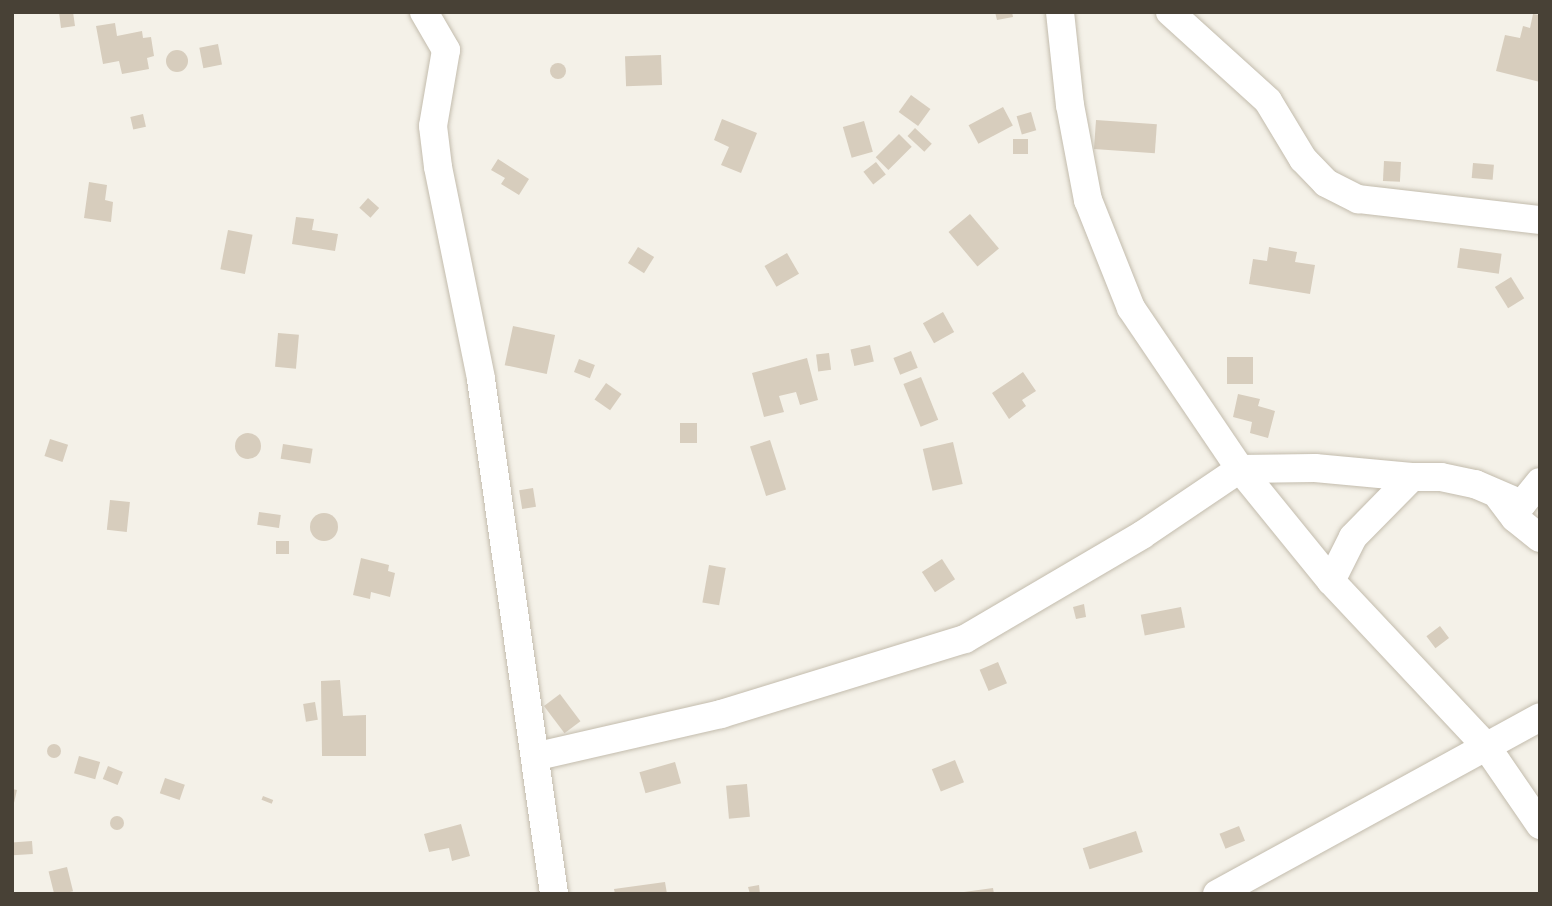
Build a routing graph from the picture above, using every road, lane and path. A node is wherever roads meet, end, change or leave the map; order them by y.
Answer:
1 (424, 12) edge
2 (1060, 12) edge
3 (1170, 12) edge
4 (1540, 220) edge
5 (1240, 470) junction
6 (1412, 477) junction
7 (1540, 482) edge
8 (1499, 497) junction
9 (1540, 538) edge
10 (1331, 581) junction
11 (1540, 717) edge
12 (1486, 746) junction
13 (538, 756) junction
14 (1540, 825) edge
15 (554, 894) edge
16 (1217, 894) edge

1 - 13 street
2 - 5 street
3 - 4 street
5 - 6 street
5 - 10 street
5 - 13 street
6 - 8 street
6 - 10 street
7 - 8 street
8 - 9 street
10 - 12 street
11 - 12 street
12 - 14 street
12 - 16 street
13 - 15 street

